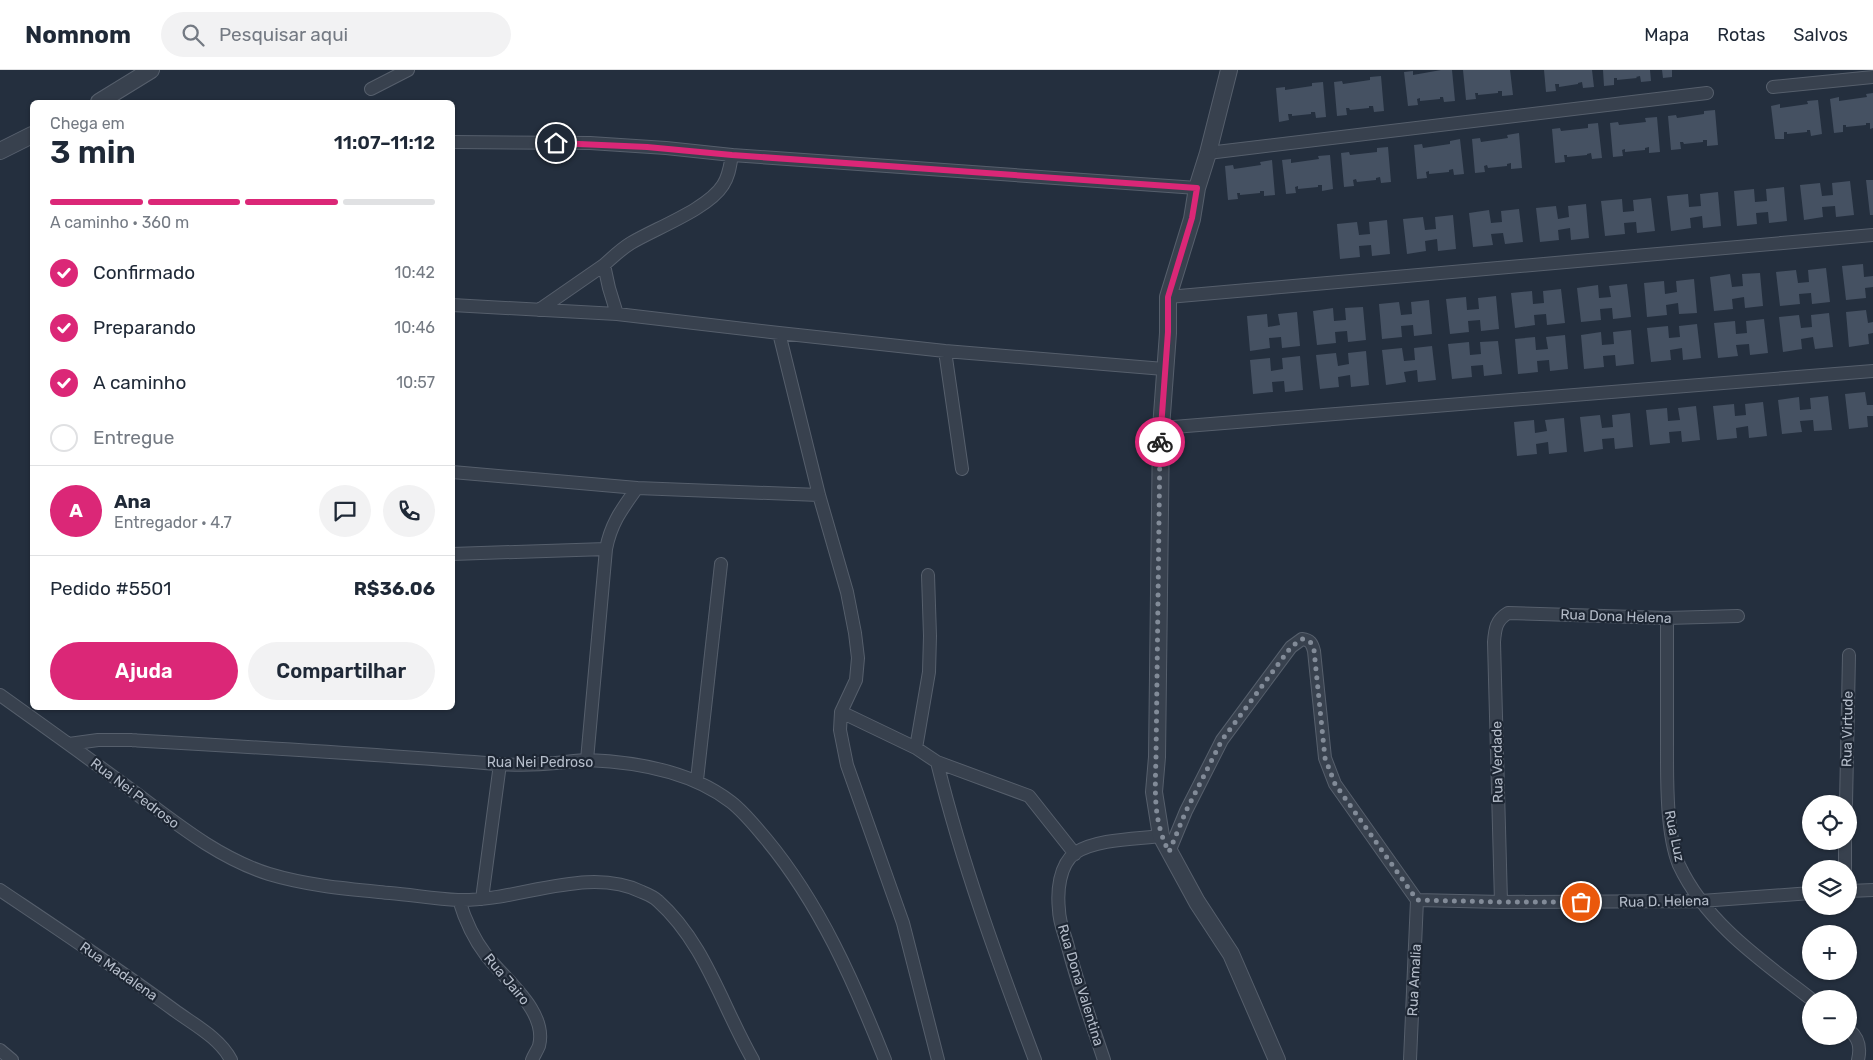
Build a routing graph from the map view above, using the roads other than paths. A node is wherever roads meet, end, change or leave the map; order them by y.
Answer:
1 (151, 70) edge
2 (408, 70) edge
3 (1229, 70) edge
4 (1856, 75) edge
5 (1873, 77) edge
6 (1773, 87) dead end
7 (370, 90) dead end
8 (1707, 93) dead end
9 (102, 100) edge
10 (30, 136) edge
11 (455, 142) edge
12 (0, 151) edge
13 (1208, 152) junction
14 (732, 155) junction
15 (1197, 188) junction
16 (1873, 235) edge
17 (604, 265) junction
18 (1168, 297) junction
19 (455, 305) edge
20 (540, 310) junction
21 (617, 314) junction
22 (779, 333) junction
23 (945, 351) junction
24 (1164, 369) junction
25 (1873, 371) edge
26 (1161, 428) junction
27 (962, 469) dead end
28 (455, 472) edge
29 (637, 488) junction
30 (819, 496) junction
31 (606, 549) junction
32 (455, 554) edge
33 (721, 564) dead end
34 (928, 575) dead end
35 (1738, 616) dead end
36 (1667, 618) junction
37 (1497, 622) joint
38 (1848, 655) dead end
39 (0, 695) edge
40 (842, 712) junction
41 (69, 744) junction
42 (916, 748) junction
43 (587, 760) junction
44 (937, 762) junction
45 (500, 764) junction
46 (697, 780) junction
47 (1846, 795) edge
48 (1160, 836) junction
49 (1169, 852) junction
50 (1074, 854) junction
51 (0, 890) edge
52 (1873, 890) edge
53 (1857, 891) edge
54 (1802, 894) edge
55 (482, 899) junction
56 (459, 900) junction
57 (1417, 900) junction
58 (1701, 901) junction
59 (1501, 902) junction
60 (1802, 992) edge
61 (1857, 1039) edge
62 (0, 1050) edge
63 (751, 1059) edge
64 (12, 1060) edge
65 (230, 1060) edge
66 (532, 1060) edge
67 (885, 1060) edge
68 (938, 1060) edge
69 (1035, 1060) edge
70 (1104, 1060) edge
71 (1277, 1060) edge
72 (1410, 1060) edge
73 (1858, 1060) edge

1 - 9 street
2 - 7 street
3 - 13 street
4 - 5 street
4 - 6 street
8 - 13 street
10 - 12 street
11 - 14 street
13 - 15 street
14 - 15 street
14 - 17 street
15 - 18 street
16 - 18 street
17 - 20 street
17 - 21 street
18 - 24 street
19 - 20 street
20 - 21 street
21 - 22 street
22 - 23 street
22 - 30 street
23 - 24 street
23 - 27 street
24 - 26 street
25 - 26 street
26 - 48 street
28 - 29 street
29 - 30 street
29 - 31 street
30 - 40 street
31 - 32 street
31 - 43 street
33 - 46 street
34 - 42 street
35 - 36 street, Rua Dona Helena
36 - 37 street, Rua Dona Helena
36 - 58 street, Rua Luz
37 - 59 street, Rua Verdade
38 - 47 street, Rua Virtude
39 - 41 street, Rua Nei Pedroso
40 - 42 street
40 - 68 street
41 - 45 street, Rua Nei Pedroso
41 - 56 street, Rua Nei Pedroso
42 - 44 street
43 - 45 street, Rua Nei Pedroso
43 - 46 street, Rua Nei Pedroso
44 - 50 street
44 - 69 street
45 - 55 street
46 - 67 street, Rua Nei Pedroso
48 - 49 street
48 - 50 street
49 - 57 street
49 - 71 street
50 - 70 street, Rua Dona Valentina
51 - 65 street, Rua Madalena
52 - 53 street
54 - 58 street, Rua D. Helena
55 - 56 street, Rua Nei Pedroso
55 - 63 street, Rua Nei Pedroso
56 - 66 street, Rua Jairo
57 - 59 street, Rua D. Helena
57 - 72 street, Rua Amalia
58 - 59 street, Rua D. Helena
58 - 60 street, Rua Luz
61 - 73 street
62 - 64 street

